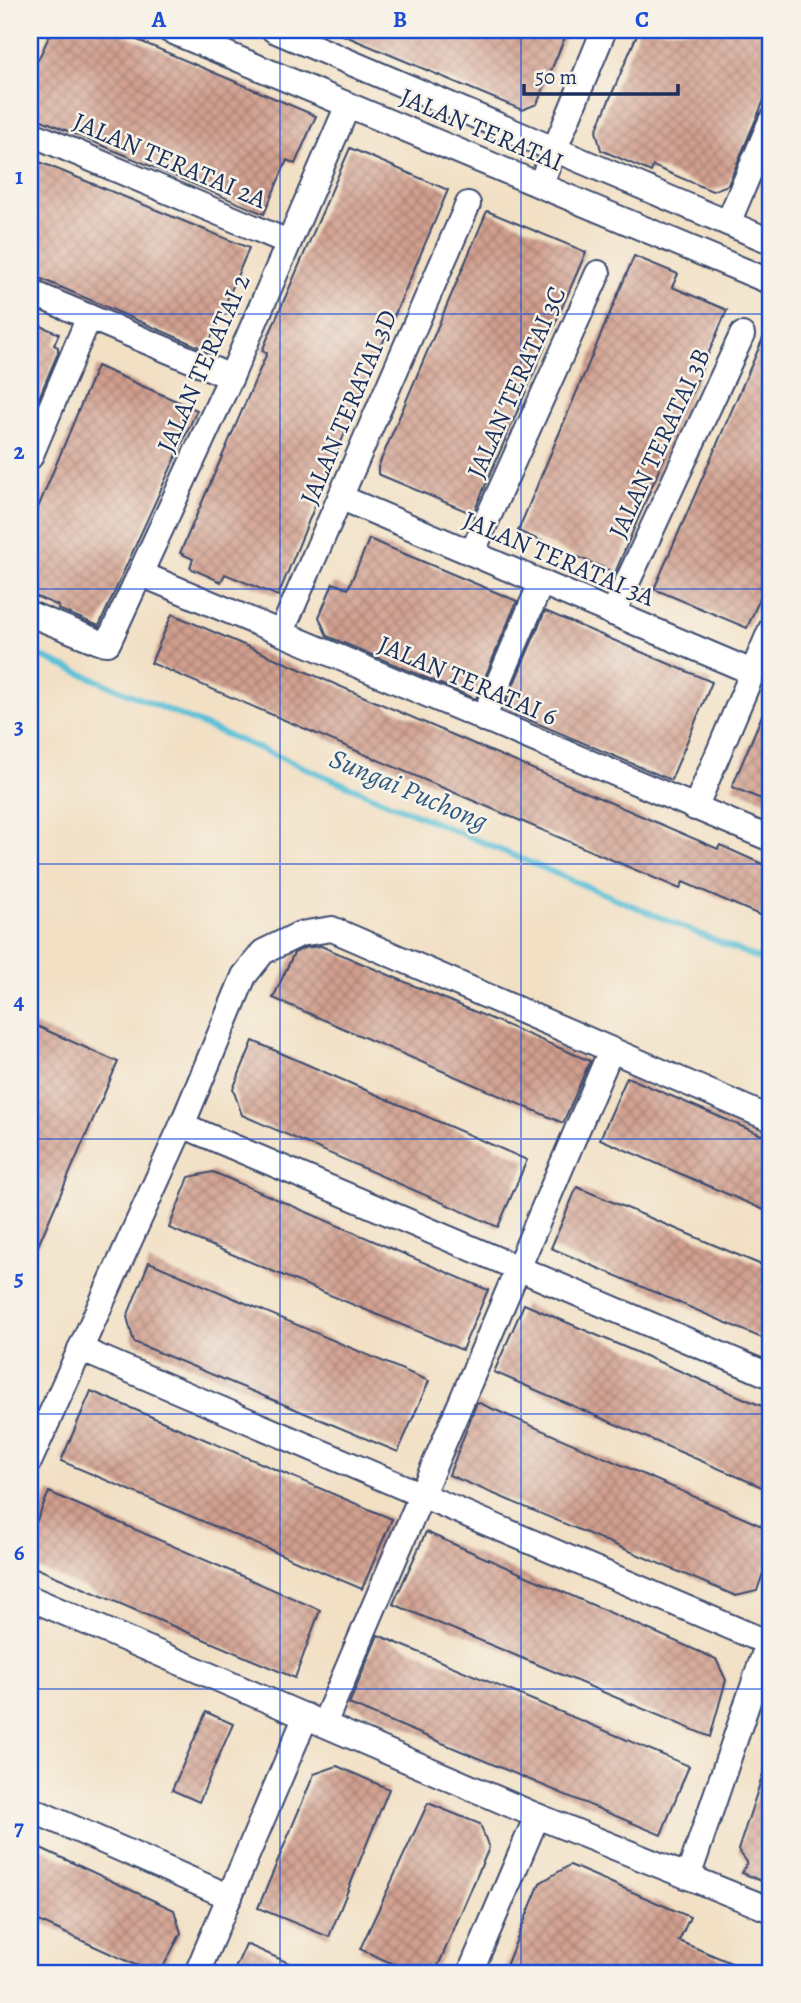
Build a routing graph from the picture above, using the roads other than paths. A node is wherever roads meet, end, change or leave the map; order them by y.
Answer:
1 (169, 30) edge
2 (274, 30) edge
3 (604, 30) edge
4 (348, 105) junction
5 (771, 121) edge
6 (30, 133) edge
7 (555, 148) junction
8 (540, 185) junction
9 (468, 204) dead end
10 (728, 223) junction
11 (771, 240) edge
12 (288, 243) junction
13 (598, 273) dead end
14 (764, 279) edge
15 (30, 292) edge
16 (89, 317) junction
17 (742, 335) dead end
18 (231, 377) junction
19 (30, 457) edge
20 (342, 498) junction
21 (472, 553) junction
22 (141, 574) junction
23 (541, 583) junction
24 (613, 613) junction
25 (30, 614) edge
26 (771, 629) edge
27 (281, 633) junction
28 (752, 672) junction
29 (483, 719) junction
30 (695, 808) junction
31 (771, 839) edge
32 (611, 1050) junction
33 (771, 1119) edge
34 (182, 1125) junction
35 (519, 1268) junction
36 (80, 1349) junction
37 (771, 1376) edge
38 (30, 1460) edge
39 (422, 1495) junction
40 (30, 1598) edge
41 (770, 1638) edge
42 (315, 1720) junction
43 (30, 1809) edge
44 (537, 1816) junction
45 (688, 1877) junction
46 (229, 1897) junction
47 (771, 1910) edge
48 (197, 1973) edge
49 (470, 1973) edge

1 - 4 street, JALAN TERATAI
2 - 7 street
3 - 7 street
4 - 8 street, JALAN TERATAI
4 - 12 street, JALAN TERATAI 2
5 - 10 street
6 - 12 street, JALAN TERATAI 2A
7 - 8 street
7 - 10 street
8 - 14 street, JALAN TERATAI
9 - 20 street, JALAN TERATAI 3D
10 - 11 street
11 - 14 street
12 - 18 street, JALAN TERATAI 2
13 - 21 street, JALAN TERATAI 3C
15 - 16 street
16 - 18 street
16 - 19 street
17 - 24 street, JALAN TERATAI 3B
18 - 22 street, JALAN TERATAI 2
20 - 21 street, JALAN TERATAI 3A
20 - 27 street, JALAN TERATAI 3D
21 - 23 street, JALAN TERATAI 3A
22 - 25 street, JALAN TERATAI 2
22 - 27 street, JALAN TERATAI 6
23 - 24 street, JALAN TERATAI 3A
23 - 29 street
24 - 28 street, JALAN TERATAI 3A
26 - 28 street
27 - 29 street, JALAN TERATAI 6
28 - 30 street
29 - 30 street, JALAN TERATAI 6
30 - 31 street, JALAN TERATAI 6
32 - 33 street
32 - 34 street
32 - 35 street
34 - 35 street
34 - 36 street
35 - 37 street
35 - 39 street
36 - 38 street
36 - 39 street
39 - 41 street
39 - 42 street
40 - 42 street
41 - 45 street
42 - 44 street
42 - 46 street
43 - 46 street
44 - 45 street
44 - 49 street
45 - 47 street
46 - 48 street

